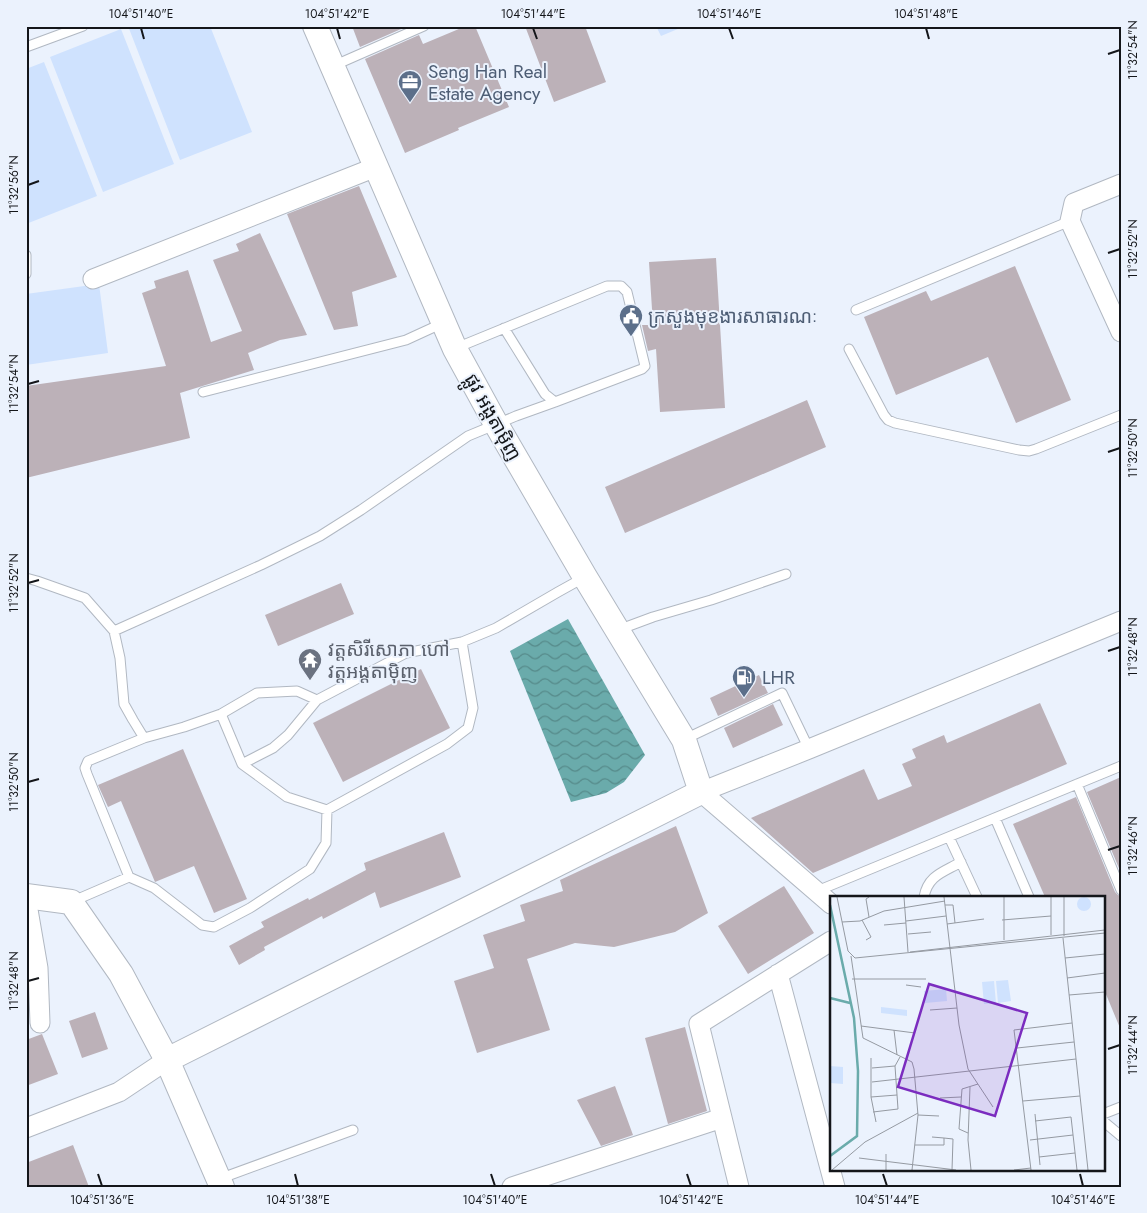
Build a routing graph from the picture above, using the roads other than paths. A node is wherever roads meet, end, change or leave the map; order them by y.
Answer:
1 (83, 26) edge
2 (315, 26) edge
3 (424, 26) edge
4 (26, 47) edge
5 (333, 66) junction
6 (376, 167) junction
7 (1121, 184) edge
8 (1070, 221) junction
9 (26, 255) edge
10 (26, 274) edge
11 (93, 279) dead end
12 (856, 310) dead end
13 (444, 323) junction
14 (504, 328) junction
15 (1121, 332) edge
16 (455, 349) junction
17 (849, 349) dead end
18 (204, 392) dead end
19 (555, 402) junction
20 (1121, 415) edge
21 (496, 424) junction
22 (786, 574) dead end
23 (585, 577) junction
24 (26, 578) edge
25 (1121, 621) edge
26 (618, 630) junction
27 (114, 631) junction
28 (462, 642) junction
29 (317, 700) junction
30 (221, 714) junction
31 (144, 738) junction
32 (684, 740) junction
33 (809, 749) junction
34 (242, 764) junction
35 (1121, 766) edge
36 (1077, 784) junction
37 (700, 792) junction
38 (327, 810) junction
39 (995, 818) junction
40 (949, 837) junction
41 (961, 862) junction
42 (129, 877) junction
43 (1121, 890) edge
44 (924, 896) edge
45 (978, 896) edge
46 (1029, 896) edge
47 (26, 897) edge
48 (824, 897) edge
49 (71, 902) junction
50 (830, 942) edge
51 (778, 974) junction
52 (40, 1023) dead end
53 (168, 1060) junction
54 (1121, 1107) edge
55 (1104, 1114) edge
56 (722, 1118) junction
57 (1104, 1122) edge
58 (26, 1128) edge
59 (353, 1130) dead end
60 (1121, 1136) edge
61 (220, 1183) edge
62 (512, 1187) edge
63 (739, 1187) edge
64 (834, 1187) edge

1 - 4 lane
2 - 5 street, ផ្លូវ អង្តតាម៉ិញ
3 - 5 lane
5 - 6 street, ផ្លូវ អង្តតាម៉ិញ
6 - 11 street
6 - 13 street, ផ្លូវ អង្តតាម៉ិញ
7 - 8 street
8 - 12 lane
8 - 15 street
9 - 10 lane
13 - 16 street, ផ្លូវ អង្តតាម៉ិញ
13 - 18 lane
14 - 16 lane
14 - 19 lane
14 - 19 lane
16 - 21 street, ផ្លូវ អង្តតាម៉ិញ
17 - 20 lane
19 - 21 lane
21 - 23 street, ផ្លូវ អង្តតាម៉ិញ
21 - 27 lane
22 - 26 lane
23 - 26 street, ផ្លូវ អង្តតាម៉ិញ
23 - 28 lane
24 - 27 lane
25 - 33 street
26 - 32 street, ផ្លូវ អង្តតាម៉ិញ
27 - 31 lane
28 - 29 lane
28 - 38 lane
29 - 30 lane
29 - 34 lane
30 - 31 lane
30 - 34 lane
31 - 42 lane
32 - 33 lane
32 - 37 street, ផ្លូវ អង្តតាម៉ិញ
33 - 37 street
34 - 38 lane
35 - 36 lane
36 - 39 lane
36 - 43 lane
37 - 48 street
37 - 53 street
38 - 42 lane
39 - 40 lane
39 - 46 lane
40 - 41 lane
40 - 48 lane
41 - 44 lane
41 - 45 lane
42 - 49 lane
47 - 49 street
47 - 52 street
49 - 53 street
50 - 51 street
51 - 56 street
51 - 64 street
53 - 58 street
53 - 61 street
54 - 55 lane
56 - 62 street
56 - 63 street
57 - 60 lane
59 - 61 lane

